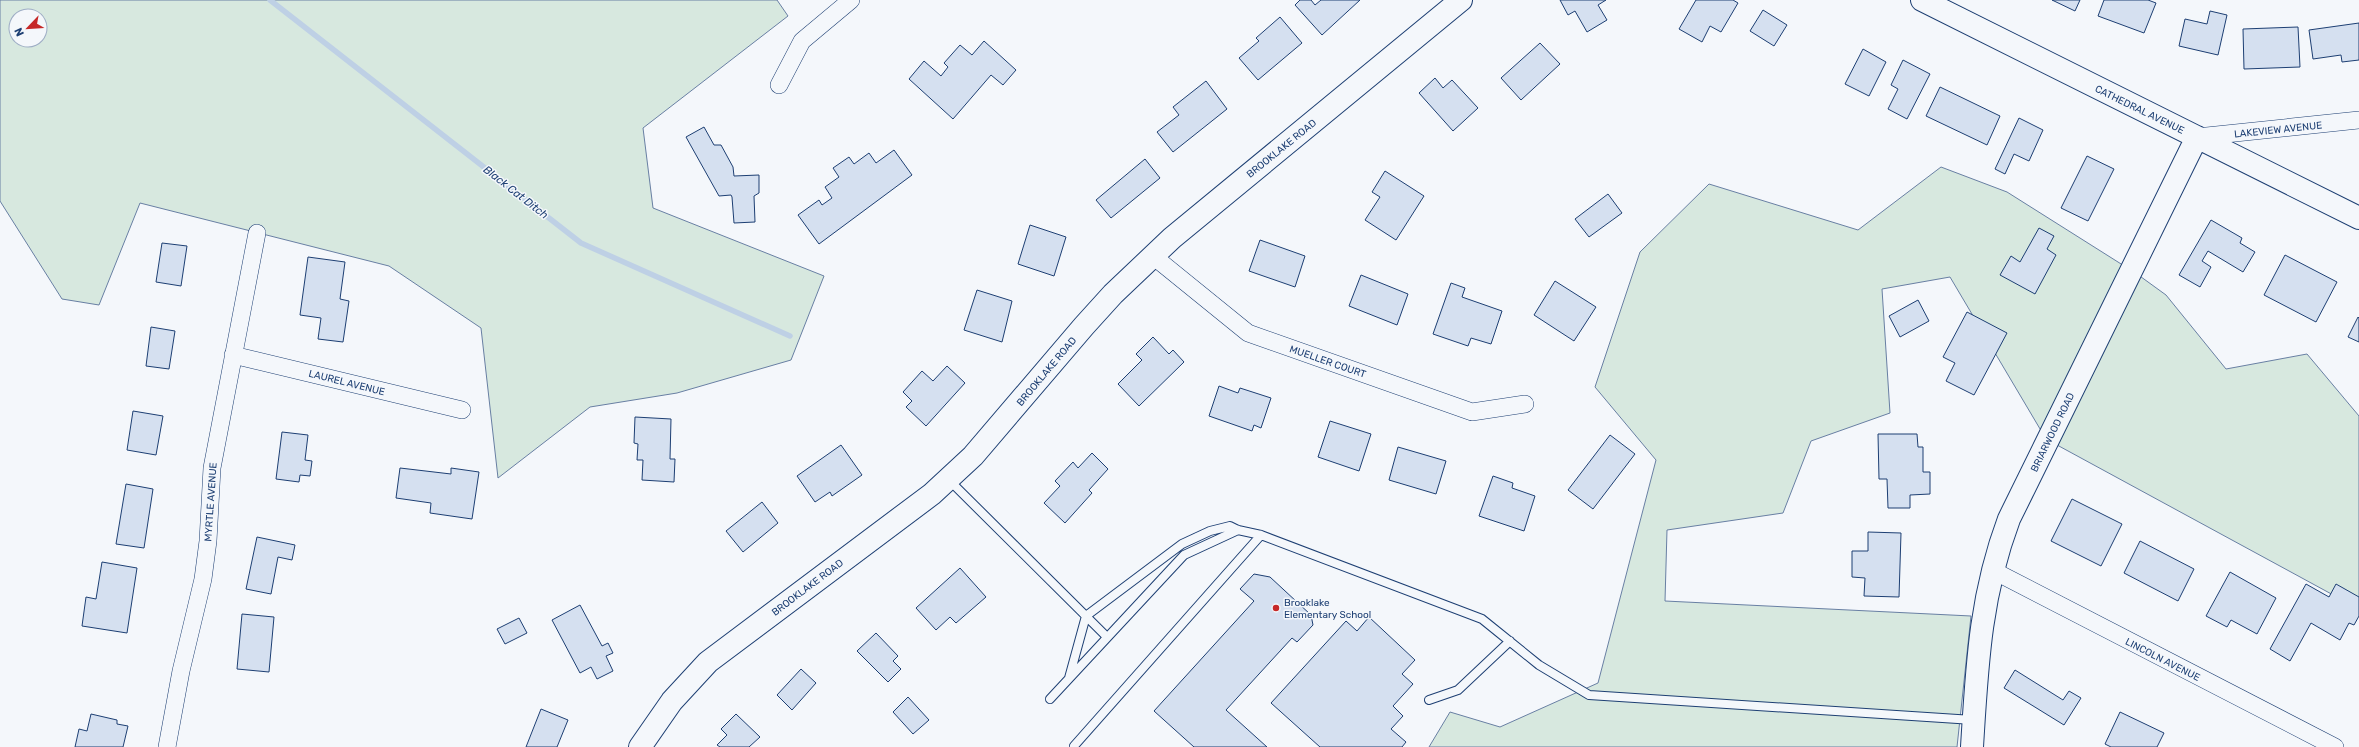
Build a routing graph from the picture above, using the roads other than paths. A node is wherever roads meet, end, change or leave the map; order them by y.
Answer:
1 (851, 0) edge
2 (1461, 0) edge
3 (1922, 0) edge
4 (779, 85) dead end
5 (2359, 120) edge
6 (2198, 137) junction
7 (2359, 218) edge
8 (257, 233) dead end
9 (1153, 256) junction
10 (233, 355) junction
11 (1525, 404) dead end
12 (462, 410) dead end
13 (948, 479) junction
14 (1238, 530) junction
15 (1261, 535) junction
16 (1992, 570) junction
17 (1086, 616) junction
18 (1107, 637) junction
19 (1510, 641) junction
20 (1069, 678) junction
21 (1050, 699) dead end
22 (1429, 700) dead end
23 (1973, 720) junction
24 (1074, 746) dead end
25 (167, 747) edge
26 (640, 747) edge
27 (1972, 747) edge
28 (2335, 747) edge

1 - 4 street
2 - 9 street, BROOKLAKE ROAD
3 - 6 street, CATHEDRAL AVENUE
5 - 6 street, LAKEVIEW AVENUE
6 - 7 street, CATHEDRAL AVENUE
6 - 16 street, BRIARWOOD ROAD
8 - 10 street, MYRTLE AVENUE
9 - 11 street, MUELLER COURT
9 - 13 street, BROOKLAKE ROAD
10 - 12 street, LAUREL AVENUE
10 - 25 street, MYRTLE AVENUE
13 - 17 lane
13 - 26 street, BROOKLAKE ROAD
14 - 15 lane
14 - 17 lane
14 - 18 lane
15 - 19 lane
15 - 24 lane
16 - 23 street, BRIARWOOD ROAD
16 - 28 street, LINCOLN AVENUE
17 - 18 lane
17 - 20 lane
18 - 20 lane
19 - 22 lane
19 - 23 lane
20 - 21 lane
23 - 27 street, BRIARWOOD ROAD

